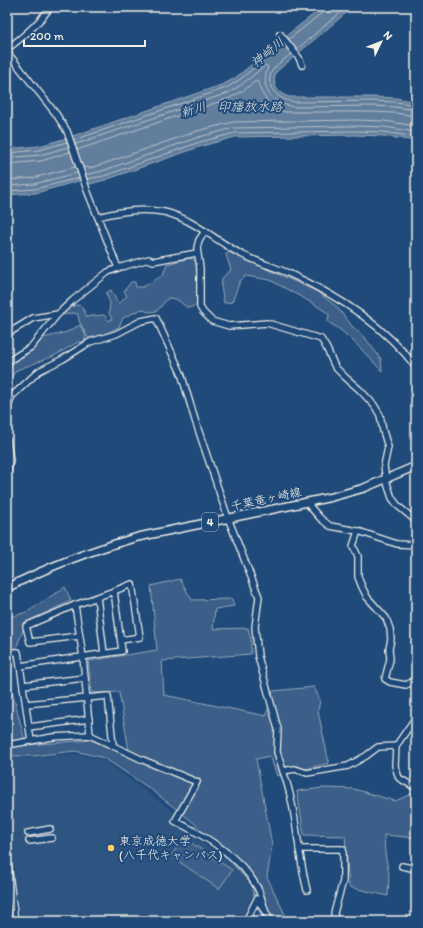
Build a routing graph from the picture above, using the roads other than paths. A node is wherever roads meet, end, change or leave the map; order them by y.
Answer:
1 (50, 7) edge
2 (280, 34) dead end
3 (7, 49) edge
4 (7, 52) edge
5 (302, 65) dead end
6 (98, 217) junction
7 (204, 231) junction
8 (198, 253) junction
9 (118, 268) junction
10 (58, 314) junction
11 (7, 334) edge
12 (7, 362) edge
13 (416, 367) edge
14 (7, 410) edge
15 (7, 440) edge
16 (416, 466) edge
17 (7, 473) edge
18 (386, 480) junction
19 (306, 502) junction
20 (228, 518) junction
21 (416, 521) edge
22 (358, 531) junction
23 (416, 545) edge
24 (7, 588) edge
25 (114, 590) junction
26 (97, 597) junction
27 (75, 605) junction
28 (79, 636) junction
29 (120, 640) junction
30 (7, 652) edge
31 (104, 654) junction
32 (83, 657) junction
33 (20, 666) junction
34 (85, 678) junction
35 (416, 680) edge
36 (23, 685) junction
37 (87, 699) junction
38 (26, 704) junction
39 (416, 717) edge
40 (89, 719) junction
41 (29, 727) junction
42 (90, 735) junction
43 (31, 741) junction
44 (7, 746) edge
45 (113, 746) junction
46 (396, 746) junction
47 (283, 771) junction
48 (416, 788) edge
49 (50, 829) dead end
50 (28, 833) dead end
51 (52, 838) dead end
52 (29, 841) dead end
53 (299, 849) junction
54 (7, 856) edge
55 (402, 866) dead end
56 (416, 869) edge
57 (307, 890) dead end
58 (266, 913) junction
59 (15, 921) edge
60 (246, 921) edge
61 (271, 921) edge
62 (338, 921) edge

1 - 3 street
2 - 5 street
4 - 6 street
6 - 7 street
6 - 9 street
7 - 8 street
7 - 13 street
8 - 9 street
8 - 18 street
9 - 10 street
10 - 11 street
10 - 12 street
14 - 20 street
15 - 17 street
16 - 18 main road, 千葉竜ヶ崎線 / 4
18 - 19 main road, 千葉竜ヶ崎線 / 4
18 - 21 street
19 - 20 main road, 千葉竜ヶ崎線 / 4
19 - 22 street
20 - 24 main road, 千葉竜ヶ崎線 / 4
20 - 47 street
22 - 23 street
22 - 35 street
25 - 26 street
25 - 29 street
25 - 29 street
26 - 27 street
26 - 31 street
27 - 28 street
27 - 28 street
28 - 32 street
29 - 31 street
30 - 33 street
31 - 32 street
32 - 33 street
32 - 34 street
33 - 36 street
34 - 36 street
34 - 37 street
36 - 38 street
37 - 38 street
37 - 40 street
37 - 45 street
38 - 41 street
39 - 46 street
40 - 41 street
40 - 42 street
41 - 43 street
42 - 43 street
42 - 45 street
43 - 44 street
45 - 58 street
46 - 47 street
46 - 48 street
47 - 53 street
49 - 50 street
51 - 52 street
53 - 57 street
53 - 62 street
54 - 59 street
55 - 56 street
58 - 60 street
58 - 61 street

